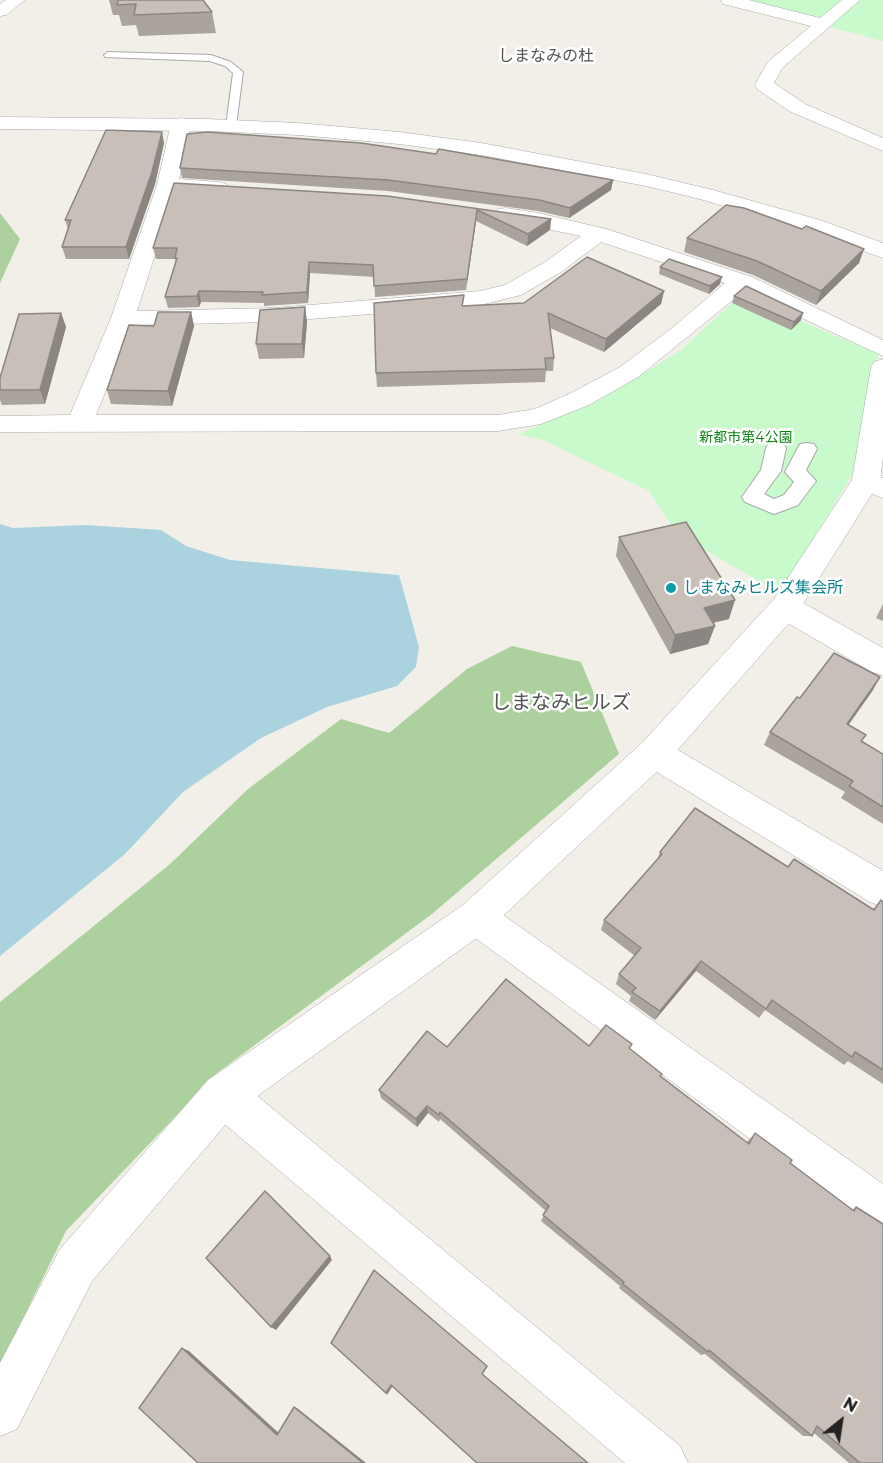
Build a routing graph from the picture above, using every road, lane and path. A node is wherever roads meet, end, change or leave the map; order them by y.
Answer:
1 (17, 0) edge
2 (729, 0) edge
3 (852, 0) edge
4 (0, 10) edge
5 (824, 24) junction
6 (108, 55) dead end
7 (0, 123) edge
8 (181, 124) junction
9 (231, 126) junction
10 (883, 145) edge
11 (167, 185) junction
12 (236, 189) edge
13 (486, 211) edge
14 (598, 234) junction
15 (883, 251) edge
16 (744, 282) junction
17 (123, 318) junction
18 (883, 349) edge
19 (883, 367) edge
20 (0, 424) edge
21 (80, 425) junction
22 (776, 448) dead end
23 (807, 449) dead end
24 (875, 485) edge
25 (785, 606) junction
26 (883, 663) edge
27 (654, 753) junction
28 (883, 890) edge
29 (476, 917) junction
30 (223, 1095) junction
31 (883, 1210) edge
32 (0, 1412) edge
33 (663, 1463) edge

1 - 4 street
2 - 5 street
3 - 5 street
5 - 10 street
6 - 9 lane
7 - 8 street
8 - 9 street
8 - 11 street
9 - 15 street
11 - 12 street
11 - 17 street
13 - 14 street
14 - 16 street
14 - 17 street
16 - 18 street
16 - 21 street
17 - 21 street
19 - 24 street
20 - 21 street
22 - 23 street
24 - 25 street
25 - 26 street
25 - 27 street
27 - 28 street
27 - 29 street
29 - 30 street
29 - 31 street
30 - 32 street
30 - 33 street

